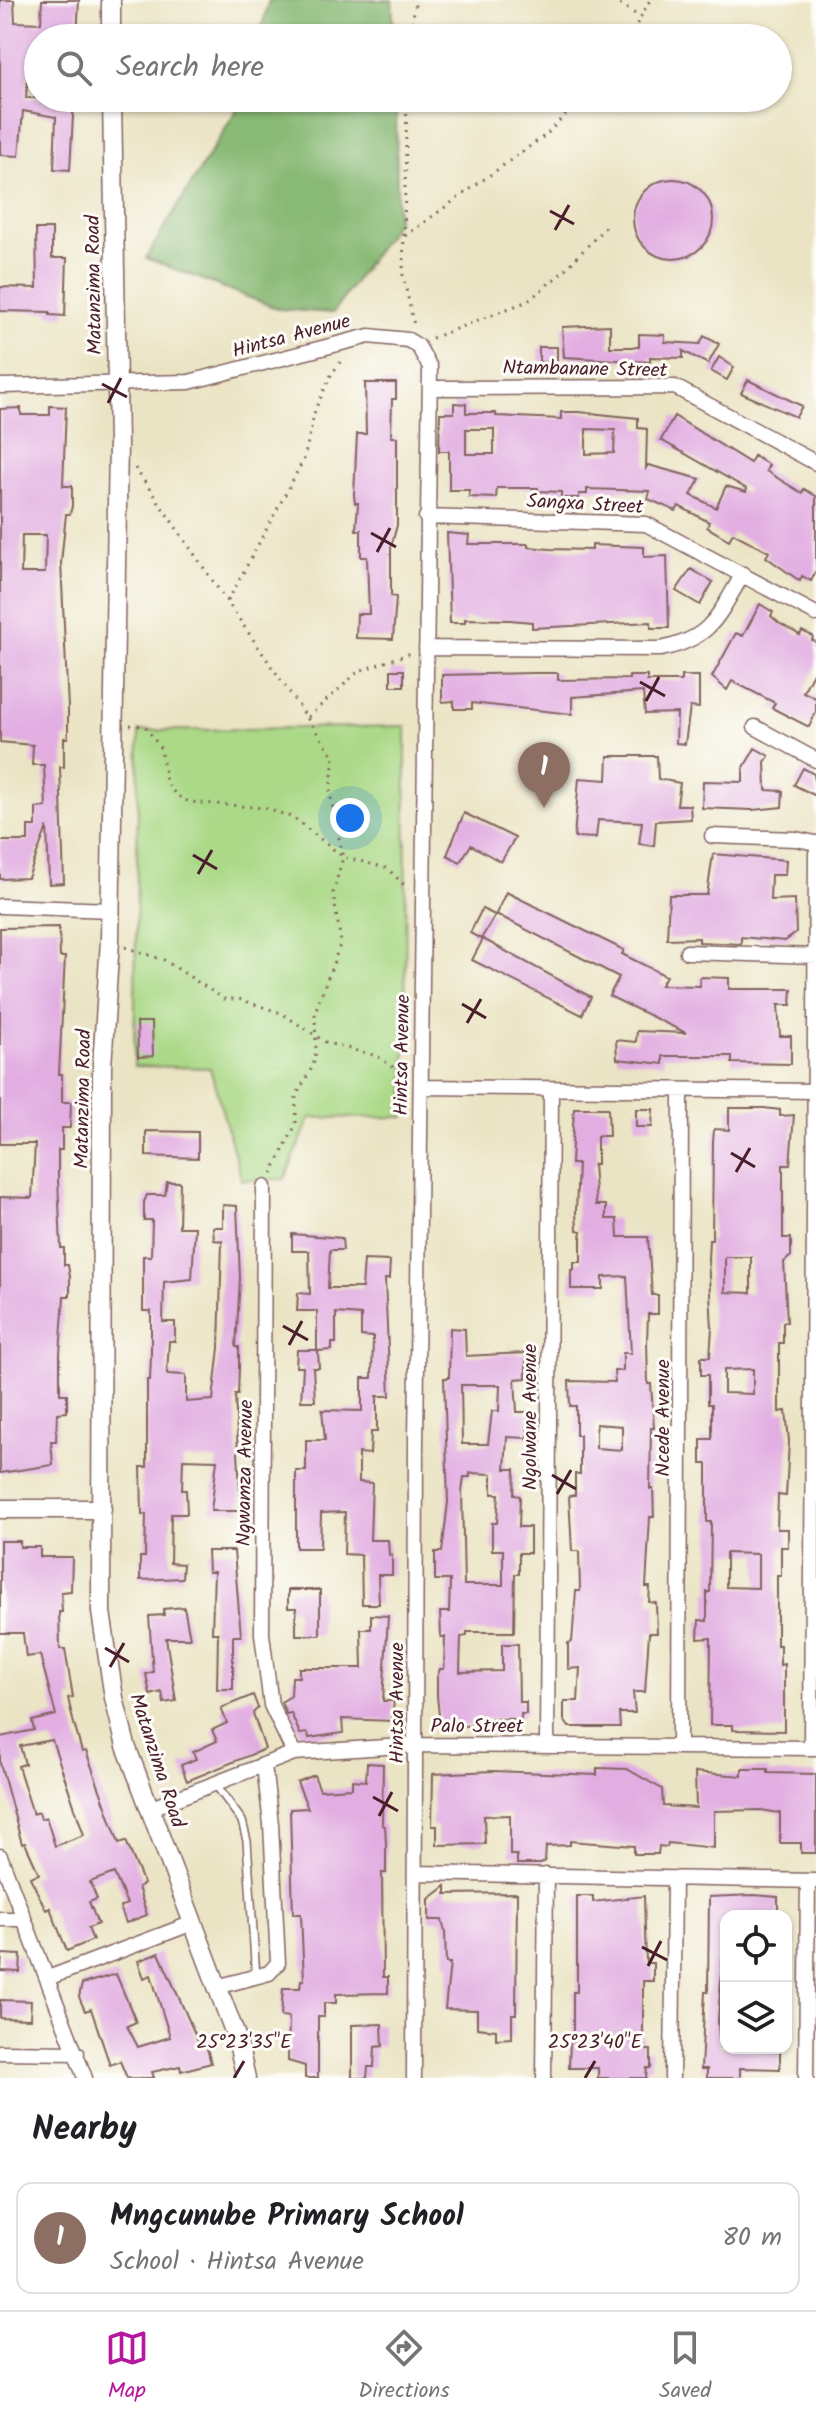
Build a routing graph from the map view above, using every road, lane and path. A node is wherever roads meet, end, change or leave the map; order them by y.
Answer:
1 (111, 0) edge
2 (416, 0) edge
3 (613, 0) edge
4 (650, 0) edge
5 (641, 18) junction
6 (111, 24) edge
7 (412, 24) edge
8 (637, 24) edge
9 (112, 112) edge
10 (407, 112) edge
11 (568, 112) edge
12 (608, 224) dead end
13 (404, 237) junction
14 (361, 337) junction
15 (418, 346) junction
16 (0, 386) edge
17 (117, 386) junction
18 (432, 388) junction
19 (816, 463) edge
20 (135, 467) dead end
21 (426, 517) junction
22 (743, 574) junction
23 (228, 601) junction
24 (816, 614) edge
25 (426, 648) junction
26 (308, 717) junction
27 (145, 726) dead end
28 (755, 727) dead end
29 (816, 760) edge
30 (712, 836) dead end
31 (816, 843) edge
32 (816, 853) edge
33 (343, 857) junction
34 (0, 906) edge
35 (423, 908) junction
36 (111, 910) junction
37 (110, 940) junction
38 (687, 952) dead end
39 (815, 956) edge
40 (314, 1036) junction
41 (421, 1087) junction
42 (551, 1089) junction
43 (681, 1091) junction
44 (814, 1091) edge
45 (264, 1187) joint
46 (0, 1509) edge
47 (102, 1509) junction
48 (416, 1745) junction
49 (547, 1745) junction
50 (679, 1746) junction
51 (813, 1748) edge
52 (294, 1753) junction
53 (264, 1766) junction
54 (216, 1785) junction
55 (149, 1809) junction
56 (0, 1856) edge
57 (417, 1873) junction
58 (546, 1875) junction
59 (674, 1878) junction
60 (812, 1881) edge
61 (0, 1919) edge
62 (23, 1919) junction
63 (193, 1923) junction
64 (256, 1977) junction
65 (48, 1978) junction
66 (217, 1987) junction
67 (0, 2052) edge
68 (77, 2053) junction
69 (85, 2078) edge
70 (246, 2078) edge
71 (414, 2078) edge
72 (544, 2078) edge
73 (672, 2078) edge
74 (806, 2078) edge

1 - 6 street
2 - 7 path
3 - 5 path
4 - 5 path
5 - 8 path
9 - 17 street, Matanzima Road
10 - 13 path
11 - 13 path
12 - 15 path
13 - 15 path
14 - 15 street, Hintsa Avenue
14 - 17 street, Hintsa Avenue
14 - 23 path
15 - 18 street, Hintsa Avenue
16 - 17 street, Hintsa Avenue
17 - 36 street, Matanzima Road
18 - 19 street, Ntambanane Street
18 - 21 street, Hintsa Avenue
20 - 23 path
21 - 22 street, Sangxa Street
21 - 25 street, Hintsa Avenue
22 - 24 street, Sangxa Street
22 - 25 street
23 - 26 path
25 - 26 path
25 - 35 street, Hintsa Avenue
26 - 33 path
27 - 33 path
28 - 29 street
30 - 31 street
32 - 39 street
33 - 35 path
33 - 40 path
34 - 36 street
35 - 41 street, Hintsa Avenue
36 - 37 street, Matanzima Road
37 - 40 path
37 - 47 street, Matanzima Road
38 - 39 street
39 - 44 street
40 - 41 path
40 - 45 path
41 - 42 street
41 - 48 street, Hintsa Avenue
42 - 43 street
42 - 49 street, Ngolwane Avenue
43 - 44 street
43 - 50 street, Ncede Avenue
44 - 51 street
45 - 52 street, Ngwamza Avenue
46 - 47 street
47 - 55 street, Matanzima Road
48 - 49 street, Palo Street
48 - 52 street, Palo Street
48 - 57 street, Hintsa Avenue
49 - 50 street, Palo Street
50 - 51 street, Palo Street
52 - 53 street, Palo Street
53 - 54 street, Palo Street
53 - 64 street
54 - 55 street, Palo Street
54 - 64 lane
55 - 63 street, Matanzima Road
56 - 62 street
57 - 58 street
57 - 71 street, Hintsa Avenue
58 - 59 street
58 - 72 street
59 - 60 street
59 - 73 street
60 - 74 street
61 - 62 street
62 - 65 street
63 - 65 street
63 - 66 street, Matanzima Road
64 - 66 street
65 - 68 street
66 - 70 street, Matanzima Road
67 - 68 street
68 - 69 street

